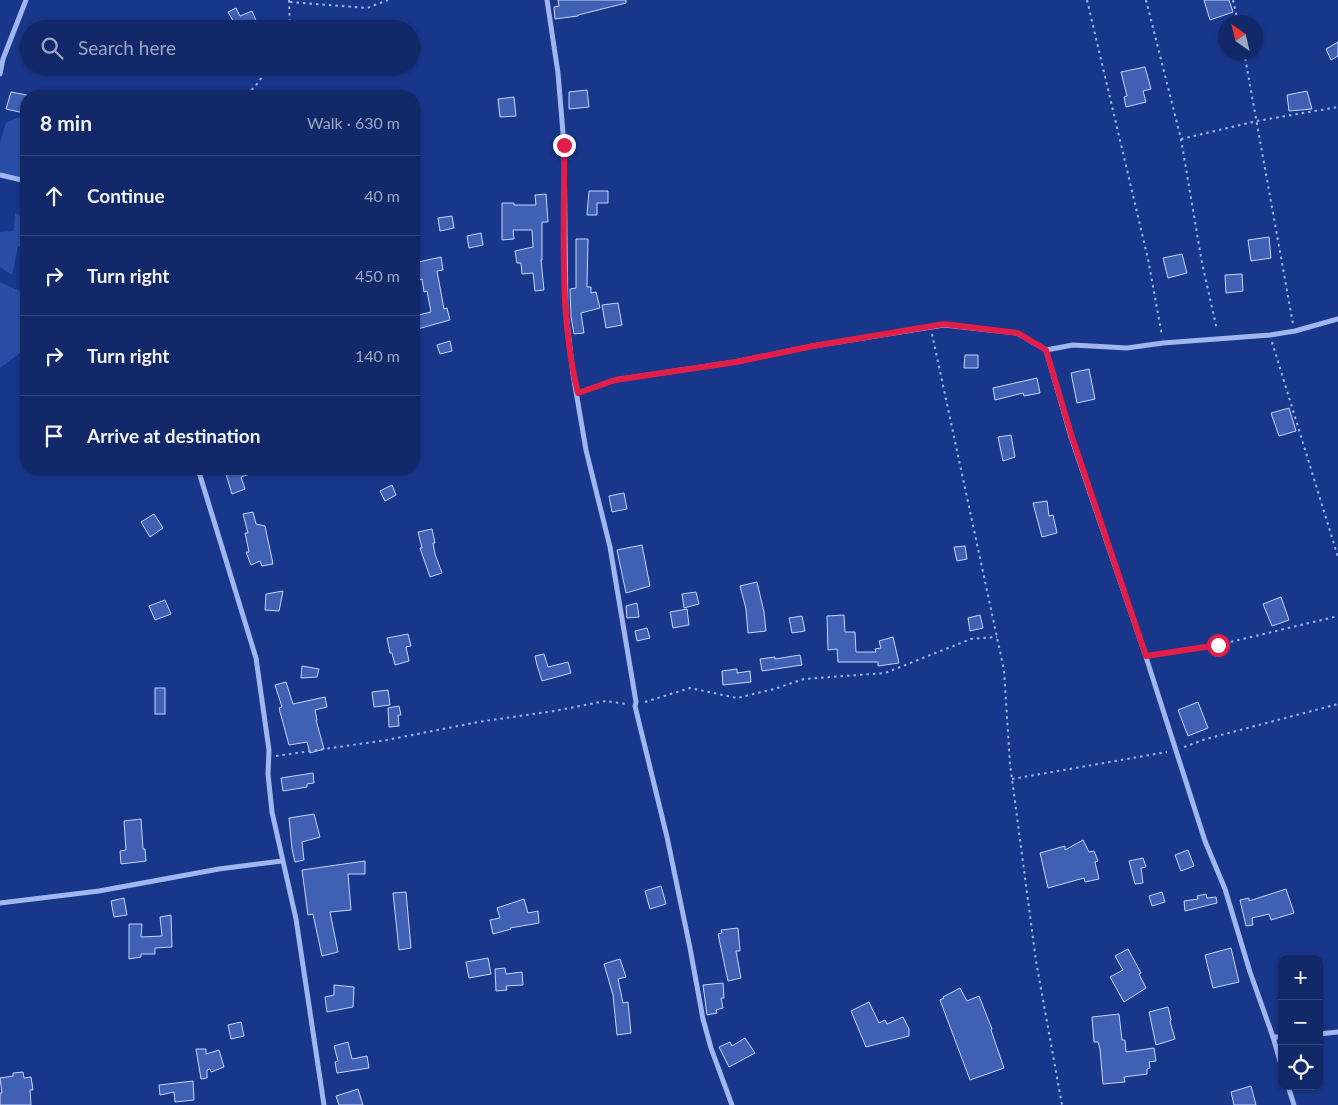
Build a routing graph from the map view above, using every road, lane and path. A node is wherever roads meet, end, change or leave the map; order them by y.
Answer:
1 (26, 0) edge
2 (388, 0) edge
3 (547, 0) edge
4 (1087, 0) edge
5 (1146, 0) edge
6 (1233, 0) edge
7 (290, 1) edge
8 (1236, 15) edge
9 (290, 20) edge
10 (1246, 60) edge
11 (0, 74) edge
12 (263, 75) edge
13 (250, 90) edge
14 (1338, 107) edge
15 (1257, 121) junction
16 (1181, 138) junction
17 (0, 174) edge
18 (20, 179) edge
19 (1338, 319) edge
20 (930, 327) junction
21 (1295, 331) junction
22 (1270, 335) junction
23 (1220, 339) junction
24 (1163, 343) junction
25 (1046, 350) junction
26 (578, 393) junction
27 (200, 475) edge
28 (1338, 558) edge
29 (1338, 616) edge
30 (1146, 656) junction
31 (282, 861) junction
32 (0, 903) edge
33 (1338, 1032) edge
34 (1323, 1034) edge
35 (1273, 1037) junction
36 (1278, 1037) edge
37 (1278, 1054) edge
38 (1289, 1090) edge
39 (324, 1105) edge
40 (732, 1105) edge
41 (1062, 1105) edge
42 (1294, 1105) edge

1 - 11 street
2 - 7 path
3 - 26 street
4 - 24 path
5 - 16 path
6 - 8 path
7 - 9 path
10 - 15 path
12 - 13 path
14 - 15 path
15 - 16 path
15 - 21 path
16 - 23 path
17 - 18 street
19 - 21 street
20 - 25 street
20 - 26 street
20 - 41 path
21 - 22 street
22 - 23 street
22 - 28 path
23 - 24 street
24 - 25 street
25 - 30 street
26 - 40 street
27 - 31 street
29 - 30 path
30 - 35 street
31 - 32 street
31 - 39 street
33 - 34 street
35 - 36 street
35 - 37 street
38 - 42 street

